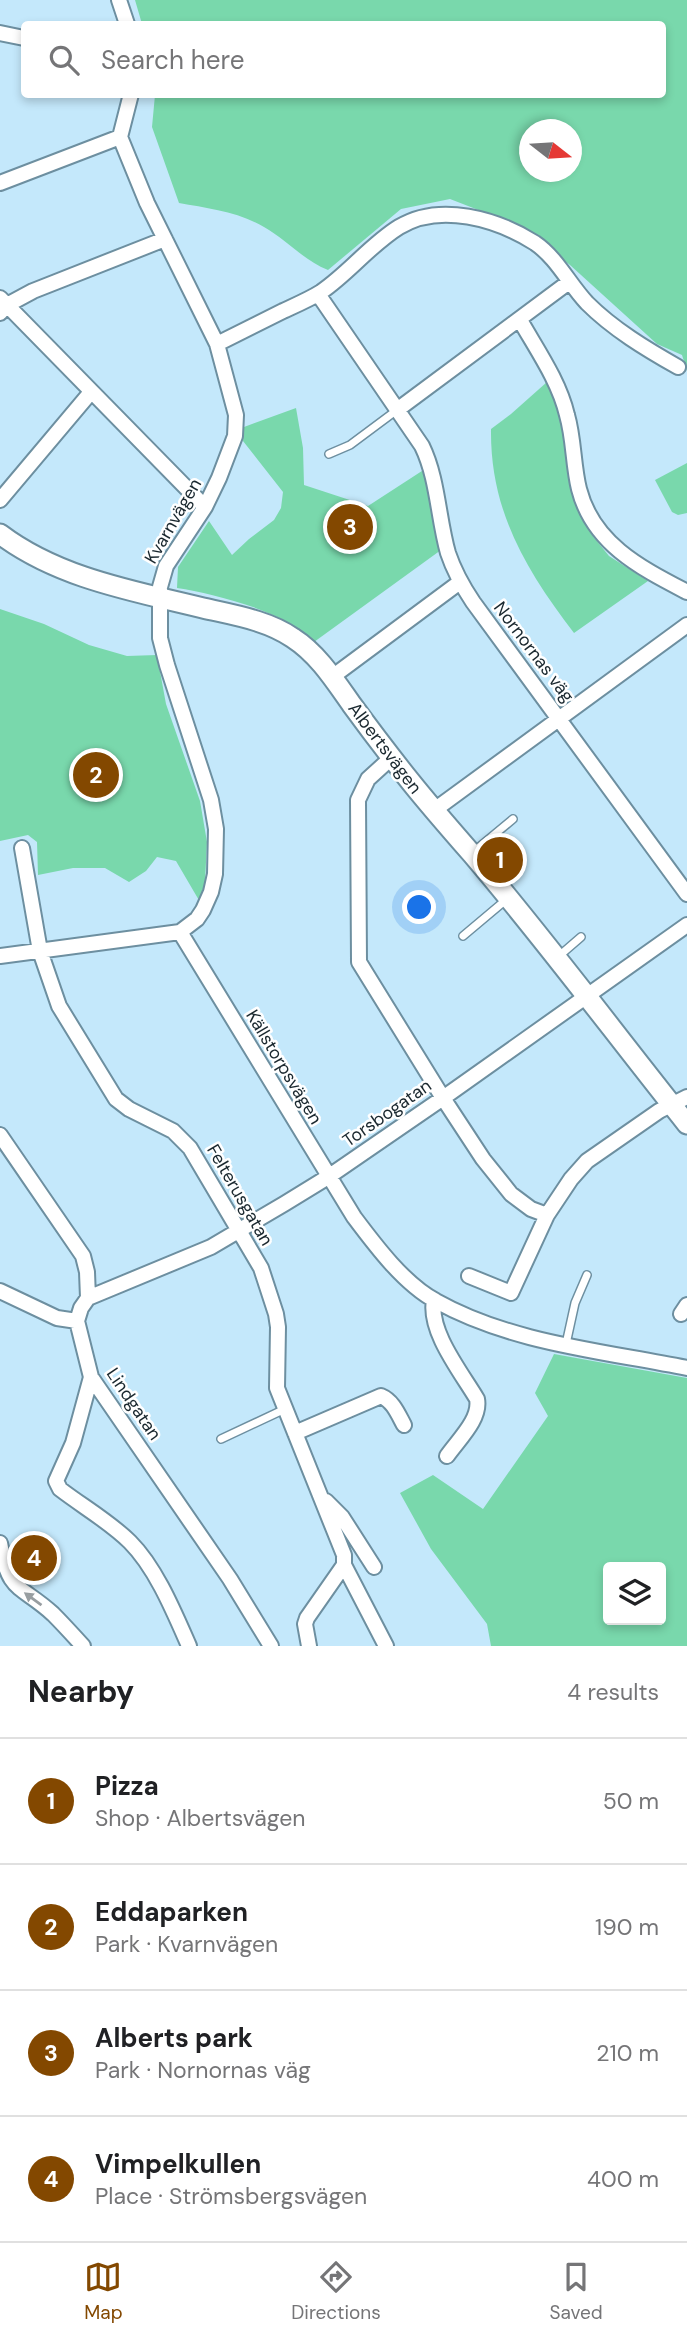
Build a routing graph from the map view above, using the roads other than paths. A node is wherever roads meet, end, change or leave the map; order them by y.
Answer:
1 (118, 0) edge
2 (126, 21) edge
3 (0, 33) edge
4 (21, 37) edge
5 (130, 98) edge
6 (120, 137) junction
7 (0, 183) edge
8 (165, 239) junction
9 (569, 282) junction
10 (318, 294) junction
11 (2, 305) edge
12 (520, 320) junction
13 (217, 344) junction
14 (678, 367) dead end
15 (91, 392) junction
16 (397, 410) junction
17 (329, 454) dead end
18 (0, 500) edge
19 (205, 507) junction
20 (0, 534) edge
21 (460, 582) junction
22 (687, 593) edge
23 (159, 597) junction
24 (687, 625) edge
25 (332, 677) junction
26 (558, 718) junction
27 (391, 758) junction
28 (433, 811) junction
29 (513, 819) dead end
30 (22, 848) dead end
31 (472, 854) junction
32 (687, 894) edge
33 (508, 899) junction
34 (687, 925) edge
35 (180, 932) junction
36 (463, 936) dead end
37 (581, 937) dead end
38 (40, 951) junction
39 (0, 956) edge
40 (556, 959) junction
41 (585, 997) junction
42 (443, 1098) junction
43 (680, 1101) edge
44 (687, 1124) edge
45 (0, 1135) edge
46 (328, 1177) junction
47 (547, 1215) junction
48 (240, 1232) junction
49 (587, 1275) dead end
50 (468, 1276) dead end
51 (0, 1291) edge
52 (88, 1298) junction
53 (434, 1300) junction
54 (77, 1321) junction
55 (566, 1344) junction
56 (687, 1368) edge
57 (91, 1377) junction
58 (285, 1409) junction
59 (404, 1425) dead end
60 (295, 1433) junction
61 (221, 1439) dead end
62 (447, 1456) dead end
63 (322, 1497) junction
64 (0, 1543) edge
65 (344, 1565) junction
66 (374, 1567) dead end
67 (83, 1646) edge
68 (189, 1646) edge
69 (271, 1646) edge
70 (309, 1646) edge
71 (386, 1646) edge

1 - 2 street
3 - 4 street
5 - 6 street
6 - 7 street
6 - 8 street, Kvarnvägen
8 - 11 street
8 - 13 street, Kvarnvägen
9 - 10 street
9 - 12 street
9 - 14 street
10 - 13 street
10 - 16 street, Nornornas väg
11 - 15 street
12 - 16 street
12 - 22 street
13 - 19 street, Kvarnvägen
15 - 18 street
15 - 19 street
16 - 17 lane
16 - 21 street, Nornornas väg
19 - 23 street, Kvarnvägen
20 - 23 street, Albertsvägen
21 - 25 street
21 - 26 street, Nornornas väg
23 - 25 street, Albertsvägen
23 - 35 street, Kvarnvägen
24 - 26 street
25 - 27 street, Albertsvägen
26 - 28 street
26 - 32 street, Nornornas väg
27 - 28 street, Albertsvägen
27 - 42 street
28 - 31 street, Albertsvägen
29 - 31 lane
30 - 38 street, Felterusgatan
31 - 33 street, Albertsvägen
33 - 36 lane
33 - 40 street, Albertsvägen
34 - 41 street, Torsbogatan
35 - 38 street
35 - 46 street, Källstorpsvägen
37 - 40 lane
38 - 39 street
38 - 48 street, Felterusgatan
40 - 41 street, Albertsvägen
41 - 42 street, Torsbogatan
41 - 43 street, Albertsvägen
42 - 46 street, Torsbogatan
42 - 47 street
43 - 44 street, Albertsvägen
43 - 47 street
45 - 52 street
46 - 48 street, Torsbogatan
46 - 53 street, Källstorpsvägen
47 - 50 street
48 - 52 street, Torsbogatan
48 - 58 street, Felterusgatan
49 - 55 lane
51 - 54 street
52 - 54 street
53 - 55 street, Källstorpsvägen
53 - 62 street
54 - 57 street, Lindgatan
55 - 56 street, Källstorpsvägen
57 - 68 street
57 - 69 street, Lindgatan
58 - 60 street, Felterusgatan
58 - 61 lane
59 - 60 street
60 - 63 street, Felterusgatan
63 - 65 street, Felterusgatan
63 - 66 street, Felterusgatan
67 -> 64 street
65 - 70 street
65 - 71 street, Felterusgatan

